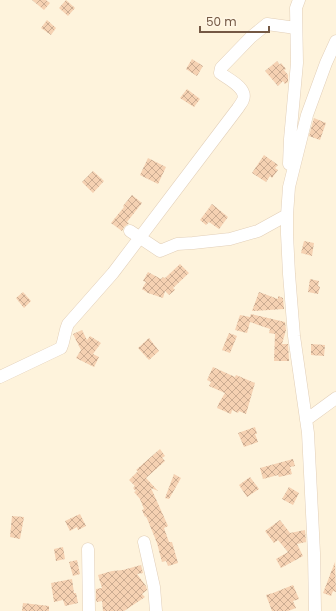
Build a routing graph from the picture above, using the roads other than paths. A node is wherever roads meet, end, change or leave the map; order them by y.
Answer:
1 (299, 0) edge
2 (296, 28) junction
3 (336, 41) edge
4 (288, 187) junction
5 (288, 215) junction
6 (134, 235) junction
7 (0, 378) edge
8 (336, 398) edge
9 (306, 420) junction
10 (144, 542) dead end
11 (88, 549) dead end
12 (89, 611) edge
13 (156, 611) edge
14 (315, 611) edge

1 - 2 street
2 - 4 street
2 - 6 street
3 - 4 street
4 - 5 street
5 - 6 street
5 - 9 street
6 - 7 street
8 - 9 street
9 - 14 street
10 - 13 street
11 - 12 street

